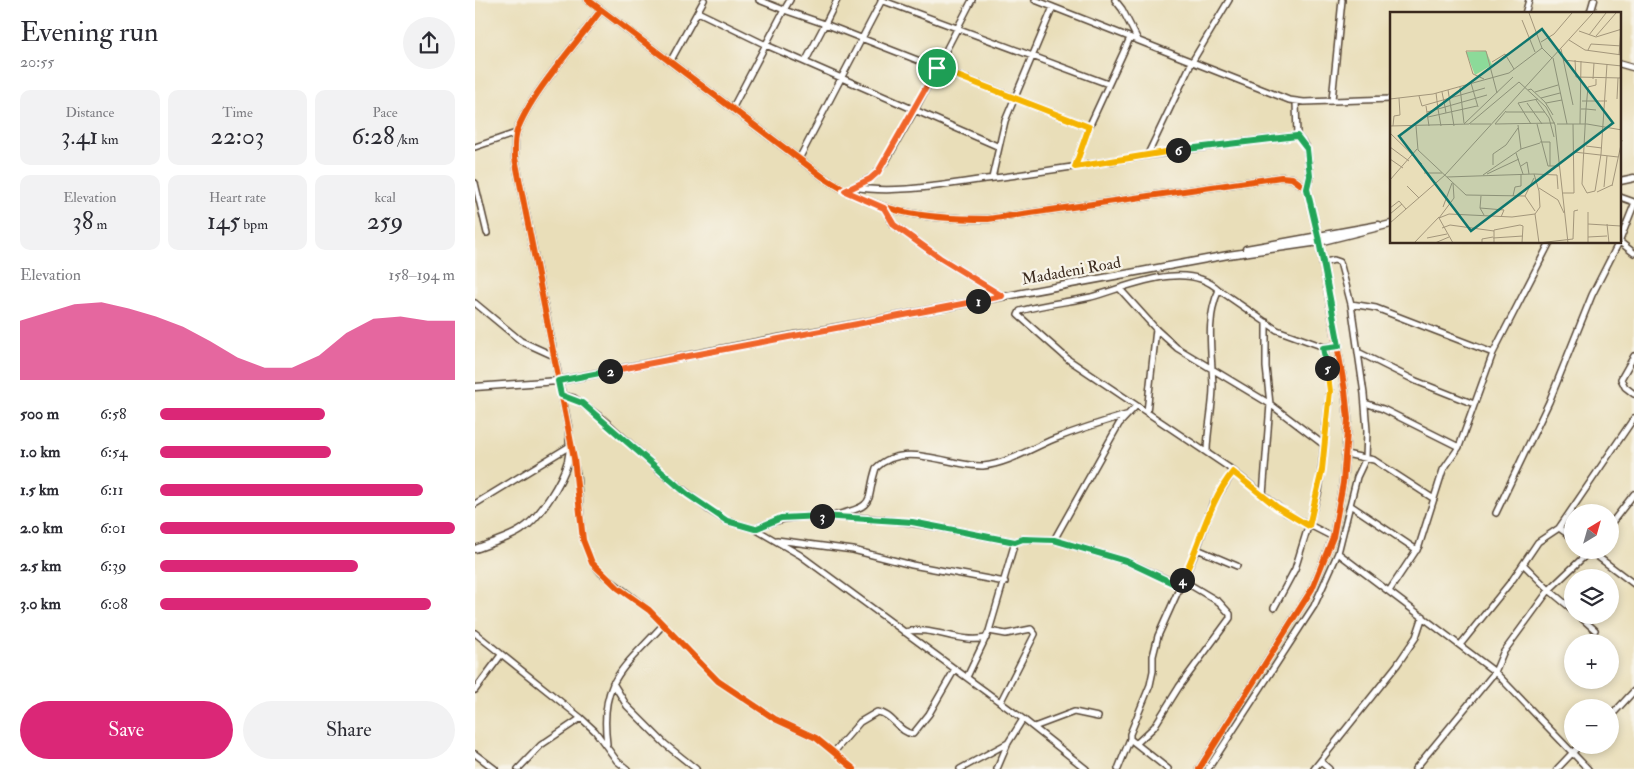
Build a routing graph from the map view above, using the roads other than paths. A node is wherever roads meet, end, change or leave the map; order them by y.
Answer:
1 (588, 0) edge
2 (704, 0) edge
3 (759, 0) edge
4 (790, 0) edge
5 (837, 0) edge
6 (882, 0) edge
7 (972, 0) edge
8 (1035, 0) edge
9 (1115, 0) edge
10 (1229, 0) edge
11 (1342, 0) edge
12 (1053, 7) junction
13 (601, 10) junction
14 (784, 10) junction
15 (698, 12) junction
16 (825, 24) junction
17 (958, 27) junction
18 (862, 38) junction
19 (1130, 38) junction
20 (1138, 41) junction
21 (766, 45) junction
22 (1033, 57) junction
23 (670, 62) junction
24 (805, 62) junction
25 (1192, 62) junction
26 (1621, 64) edge
27 (937, 68) junction
28 (1634, 68) edge
29 (842, 78) junction
30 (1108, 84) junction
31 (1015, 98) junction
32 (1390, 99) edge
33 (1332, 100) junction
34 (1296, 102) junction
35 (732, 109) junction
36 (915, 110) junction
37 (1089, 127) junction
38 (516, 133) junction
39 (1297, 136) junction
40 (997, 146) junction
41 (475, 147) edge
42 (1148, 154) junction
43 (799, 158) junction
44 (1075, 167) junction
45 (992, 178) junction
46 (1634, 178) edge
47 (1621, 180) edge
48 (475, 183) edge
49 (855, 187) junction
50 (1307, 189) junction
51 (845, 191) junction
52 (1621, 198) edge
53 (1634, 204) edge
54 (884, 208) junction
55 (1389, 225) edge
56 (487, 233) dead end
57 (1319, 239) junction
58 (1621, 239) edge
59 (1621, 243) edge
60 (1550, 244) edge
61 (1619, 244) edge
62 (1634, 252) edge
63 (1323, 263) junction
64 (1120, 289) junction
65 (1219, 290) junction
66 (1002, 296) junction
67 (475, 302) edge
68 (1351, 304) junction
69 (1266, 322) junction
70 (1156, 329) junction
71 (1339, 346) junction
72 (1323, 348) junction
73 (1358, 352) junction
74 (1493, 353) junction
75 (554, 356) junction
76 (1634, 356) edge
77 (1210, 368) junction
78 (558, 381) junction
79 (475, 387) edge
80 (1634, 394) edge
81 (561, 395) junction
82 (1365, 403) junction
83 (1270, 404) junction
84 (1474, 404) junction
85 (1136, 406) junction
86 (1147, 412) junction
87 (1126, 415) junction
88 (1634, 418) edge
89 (1325, 445) junction
90 (571, 446) junction
91 (1459, 447) junction
92 (1207, 452) junction
93 (1346, 454) junction
94 (1365, 458) junction
95 (1233, 472) junction
96 (1634, 494) edge
97 (1263, 496) junction
98 (1434, 499) junction
99 (475, 504) edge
100 (1350, 505) junction
101 (1497, 513) dead end
102 (1619, 513) edge
103 (828, 516) junction
104 (1309, 526) junction
105 (1559, 528) junction
106 (755, 529) junction
107 (1564, 532) edge
108 (1333, 537) junction
109 (776, 540) junction
110 (1054, 540) junction
111 (1015, 542) junction
112 (475, 549) edge
113 (1197, 549) junction
114 (1417, 550) junction
115 (1338, 554) junction
116 (1581, 559) edge
117 (1602, 559) edge
118 (1523, 564) junction
119 (1237, 566) dead end
120 (1005, 582) junction
121 (1181, 583) junction
122 (1634, 584) edge
123 (1549, 590) junction
124 (1389, 591) junction
125 (1564, 602) edge
126 (1274, 608) dead end
127 (1423, 616) junction
128 (1588, 624) edge
129 (663, 625) junction
130 (1595, 630) dead end
131 (989, 631) junction
132 (904, 632) junction
133 (475, 633) edge
134 (987, 638) junction
135 (1459, 645) junction
136 (501, 654) junction
137 (955, 669) junction
138 (1495, 672) junction
139 (967, 677) junction
140 (613, 682) junction
141 (475, 690) edge
142 (1634, 691) edge
143 (1001, 700) junction
144 (1619, 707) edge
145 (1098, 717) dead end
146 (581, 718) junction
147 (1023, 719) junction
148 (1034, 727) junction
149 (1130, 739) junction
150 (1008, 743) junction
151 (1137, 743) junction
152 (1564, 743) edge
153 (607, 745) junction
154 (834, 752) junction
155 (475, 754) edge
156 (1571, 754) edge
157 (1575, 754) edge
158 (1321, 762) junction
159 (495, 769) edge
160 (518, 769) edge
161 (627, 769) edge
162 (696, 769) edge
163 (854, 769) edge
164 (960, 769) edge
165 (997, 769) edge
166 (1086, 769) edge
167 (1118, 769) edge
168 (1168, 769) edge
169 (1199, 769) edge
170 (1208, 769) edge
171 (1314, 769) edge
172 (1329, 769) edge
173 (1415, 769) edge
174 (1557, 769) edge
175 (1588, 769) edge

1 - 13 street
2 - 15 street
3 - 14 street
4 - 14 street
5 - 16 street
6 - 17 street
6 - 18 street
7 - 17 street
8 - 12 street
9 - 20 street
10 - 25 street
11 - 33 street
12 - 19 street
12 - 22 street
13 - 23 street
13 - 38 street
14 - 16 street
14 - 21 street
15 - 21 street
15 - 23 street
16 - 18 street
16 - 24 street
17 - 22 street
17 - 27 street
18 - 27 street
18 - 29 street
19 - 20 street
19 - 30 street
20 - 25 street
21 - 24 street
21 - 35 street
22 - 30 street
22 - 31 street
23 - 35 street
24 - 29 street
25 - 34 street
25 - 42 street
26 - 28 street
27 - 31 street
27 - 36 street
29 - 36 street
29 - 43 street
30 - 37 street
31 - 37 street
31 - 40 street
32 - 33 street
33 - 34 street
34 - 39 street
35 - 43 street
36 - 40 street
36 - 49 street
37 - 44 street
38 - 41 street
38 - 75 street
39 - 42 street
39 - 50 street
40 - 45 street
42 - 44 street
43 - 51 street
44 - 45 street
45 - 49 street
46 - 47 street
48 - 56 street
49 - 51 street
50 - 54 street
50 - 57 street
51 - 54 street
52 - 53 street
53 - 58 street
54 - 66 street
55 - 57 street, Madadeni Road
57 - 63 street
57 - 66 street, Madadeni Road
59 - 62 street
60 - 74 street
61 - 101 street
63 - 68 street
63 - 71 street
64 - 65 street
64 - 70 street
64 - 85 street
65 - 69 street
65 - 77 street
66 - 78 street, Madadeni Road
67 - 75 street
68 - 73 street
68 - 74 street
69 - 72 street
69 - 83 street
70 - 77 street
70 - 86 street
71 - 72 street
71 - 93 street
72 - 89 street
73 - 82 street
73 - 84 street
74 - 84 street
75 - 78 street
76 - 80 street
77 - 83 street
77 - 92 street
78 - 79 street, Madadeni Road
78 - 81 street
81 - 90 street
81 - 106 street
82 - 91 street
82 - 94 street
83 - 89 street
83 - 97 street
84 - 91 street
85 - 86 street
85 - 87 street
86 - 92 street
87 - 103 street
87 - 110 street
88 - 105 street
89 - 104 street
90 - 99 street
90 - 112 street
90 - 129 street
91 - 98 street
92 - 95 street
93 - 94 street
93 - 108 street
94 - 98 street
94 - 100 street
95 - 97 street
95 - 113 street
96 - 102 street
97 - 104 street
98 - 114 street
100 - 114 street
100 - 115 street
103 - 106 street
103 - 111 street
104 - 108 street
104 - 126 street
105 - 107 street
105 - 118 street
106 - 109 street
108 - 169 street
109 - 120 street
109 - 132 street
110 - 111 street
110 - 121 street
111 - 120 street
113 - 119 street
113 - 121 street
114 - 124 street
115 - 124 street
115 - 170 street
116 - 123 street
117 - 122 street
118 - 123 street
118 - 135 street
120 - 131 street
121 - 149 street
121 - 151 street
123 - 125 street
123 - 138 street
124 - 127 street
127 - 135 street
127 - 158 street
128 - 130 street
129 - 140 street
129 - 154 street
131 - 134 street
131 - 143 street
132 - 134 street
132 - 137 street
133 - 136 street
134 - 139 street
135 - 138 street
136 - 141 street
136 - 146 street
137 - 139 street
137 - 154 street
138 - 152 street
138 - 173 street
139 - 143 street
140 - 153 street
140 - 162 street
142 - 144 street
143 - 147 street
145 - 148 street
146 - 153 street
146 - 160 street
147 - 148 street
147 - 150 street
148 - 166 street
149 - 151 street
149 - 167 street
150 - 164 street
150 - 165 street
151 - 168 street
153 - 161 street
154 - 163 street
155 - 159 street
156 - 174 street
157 - 175 street
158 - 171 street
158 - 172 street

